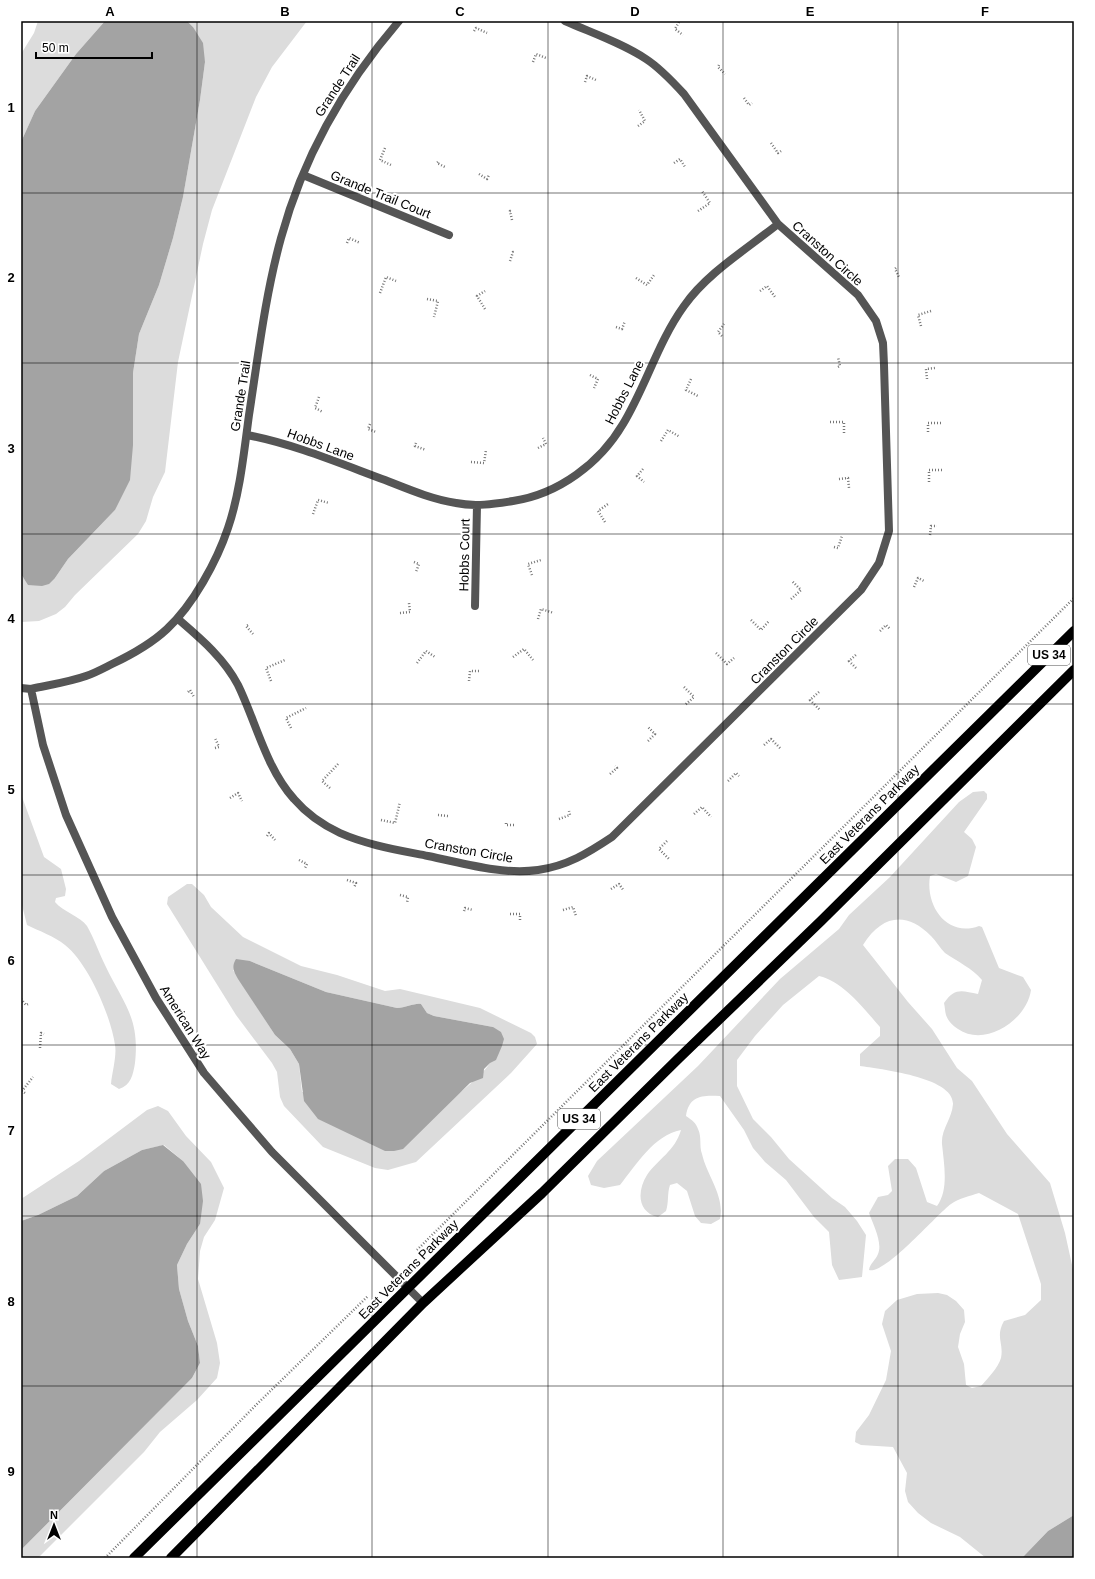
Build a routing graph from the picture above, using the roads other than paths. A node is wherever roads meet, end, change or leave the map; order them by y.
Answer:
1 (399, 21) edge
2 (565, 21) edge
3 (303, 175) junction
4 (778, 224) junction
5 (449, 235) dead end
6 (247, 435) junction
7 (477, 505) junction
8 (475, 606) dead end
9 (178, 618) junction
10 (1074, 631) edge
11 (1074, 670) edge
12 (21, 688) edge
13 (30, 689) junction
14 (408, 1287) junction
15 (423, 1303) junction
16 (134, 1558) edge
17 (171, 1558) edge

1 - 3 street, Grande Trail
2 - 4 street, Cranston Circle
3 - 5 street, Grande Trail Court
3 - 6 street, Grande Trail
4 - 7 street, Hobbs Lane
4 - 9 street, Cranston Circle
6 - 7 street, Hobbs Lane
6 - 9 street, Grande Trail
7 - 8 street, Hobbs Court
9 - 13 street, Grande Trail
10 - 14 main road, East Veterans Parkway / US 34
11 - 15 main road, US 34
12 - 13 street, Grande Trail
13 - 14 street, American Way
14 - 15 street, American Way
14 - 16 main road, East Veterans Parkway / US 34
15 - 17 main road, US 34

